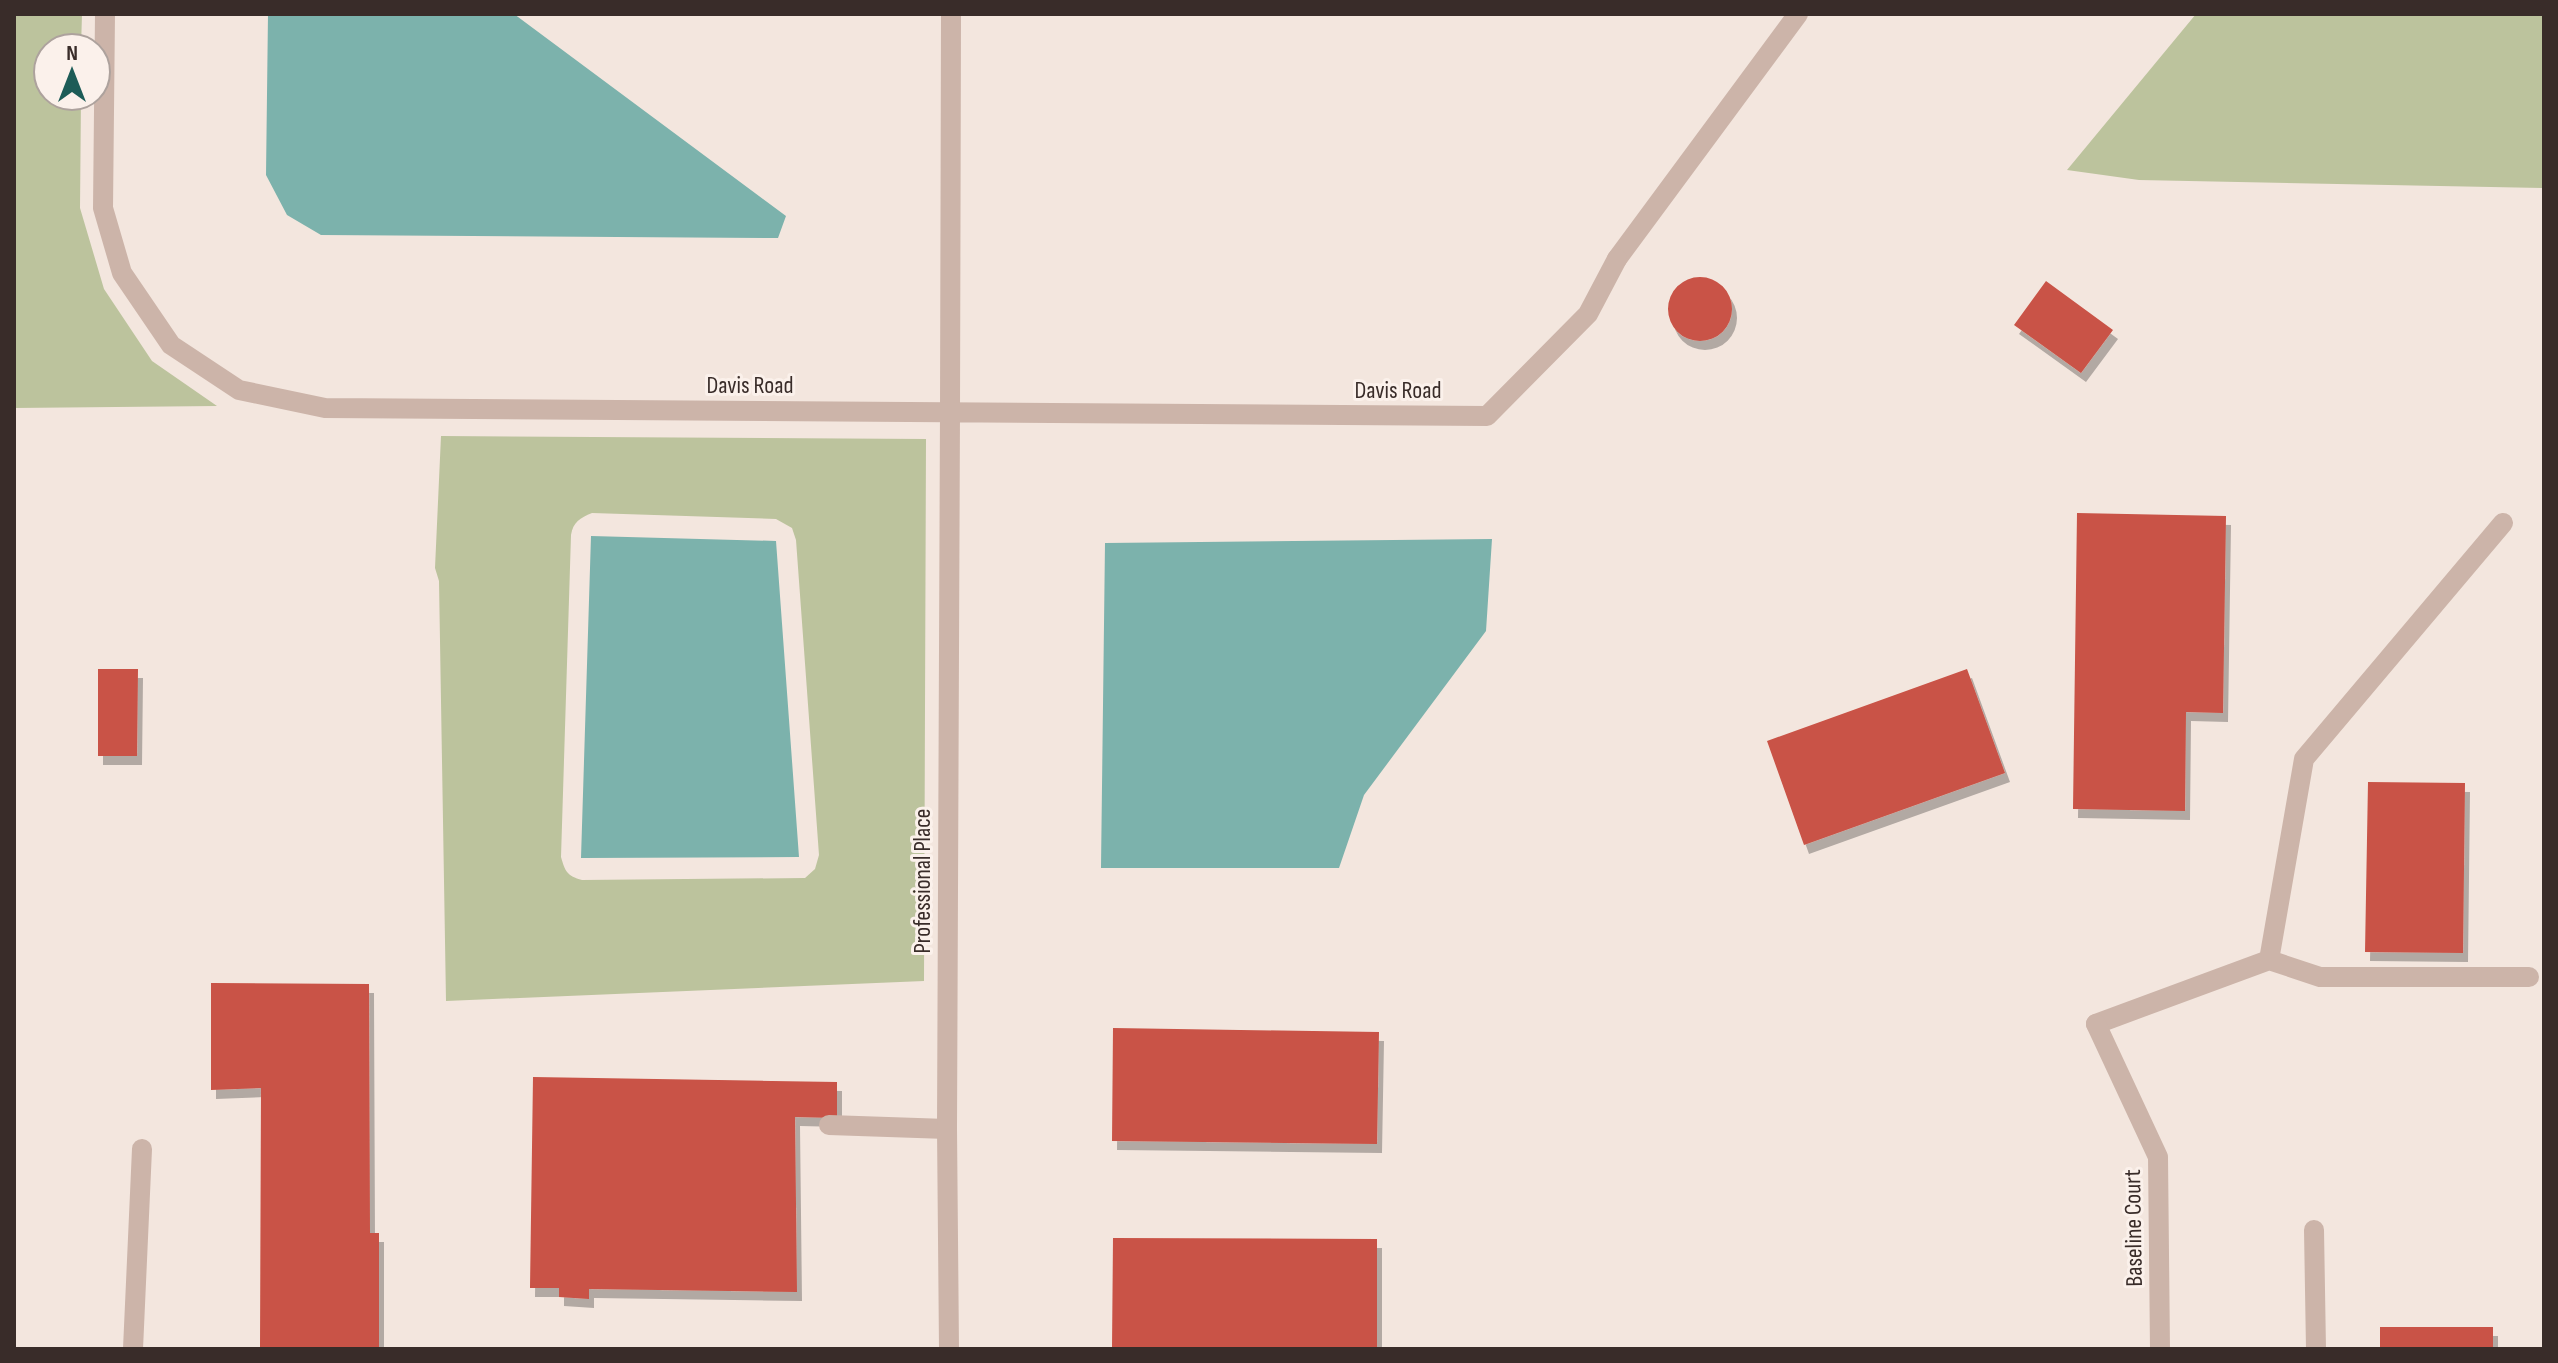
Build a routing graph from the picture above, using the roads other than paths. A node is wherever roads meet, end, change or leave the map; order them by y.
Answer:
1 (105, 14) edge
2 (951, 14) edge
3 (1798, 14) edge
4 (950, 412) junction
5 (2503, 523) dead end
6 (2269, 960) junction
7 (2529, 977) dead end
8 (829, 1125) dead end
9 (947, 1129) junction
10 (142, 1149) dead end
11 (2314, 1230) dead end
12 (133, 1349) edge
13 (949, 1349) edge
14 (2160, 1349) edge
15 (2316, 1349) edge

1 - 4 street, Davis Road
2 - 4 street, Professional Place
3 - 4 street, Davis Road
4 - 9 street, Professional Place
5 - 6 street
6 - 7 street
6 - 14 street, Baseline Court
8 - 9 street
9 - 13 street, Professional Place
10 - 12 street
11 - 15 street

